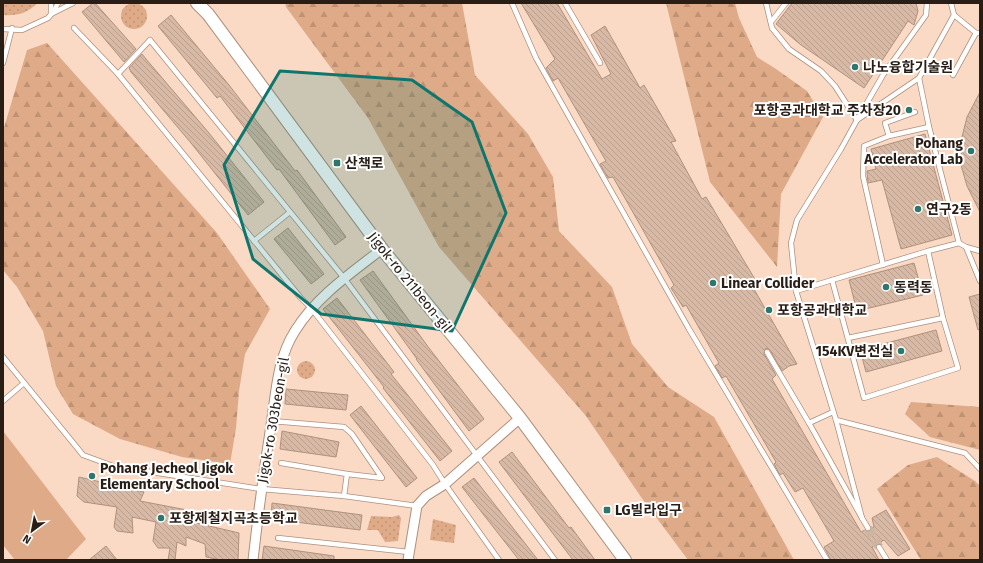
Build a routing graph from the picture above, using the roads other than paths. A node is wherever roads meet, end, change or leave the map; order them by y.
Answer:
1 (50, 3) edge
2 (58, 3) edge
3 (73, 3) edge
4 (197, 3) edge
5 (512, 3) edge
6 (565, 3) edge
7 (766, 3) edge
8 (786, 3) edge
9 (927, 3) edge
10 (951, 3) edge
11 (52, 14) junction
12 (954, 15) junction
13 (771, 22) junction
14 (12, 28) junction
15 (74, 28) dead end
16 (3, 29) edge
17 (978, 33) edge
18 (3, 62) edge
19 (600, 63) dead end
20 (118, 74) junction
21 (953, 75) dead end
22 (920, 78) junction
23 (915, 112) dead end
24 (858, 120) junction
25 (929, 127) junction
26 (889, 136) junction
27 (290, 212) junction
28 (254, 241) junction
29 (959, 243) junction
30 (966, 247) junction
31 (382, 249) junction
32 (928, 251) junction
33 (980, 251) edge
34 (883, 265) junction
35 (344, 278) junction
36 (832, 280) junction
37 (980, 281) edge
38 (796, 291) junction
39 (311, 308) junction
40 (943, 318) junction
41 (848, 338) junction
42 (767, 352) dead end
43 (3, 357) edge
44 (24, 383) junction
45 (3, 401) edge
46 (833, 412) junction
47 (520, 418) junction
48 (836, 420) junction
49 (272, 421) junction
50 (809, 423) junction
51 (477, 457) junction
52 (280, 463) dead end
53 (980, 469) edge
54 (347, 474) junction
55 (444, 484) junction
56 (261, 489) junction
57 (344, 496) junction
58 (417, 506) junction
59 (862, 518) junction
60 (868, 528) tunnel mouth
61 (278, 538) dead end
62 (879, 547) tunnel mouth
63 (409, 556) edge
64 (253, 560) edge
65 (499, 560) edge
66 (555, 560) edge
67 (625, 560) edge
68 (827, 560) edge
69 (887, 560) edge

1 - 11 lane
2 - 11 lane
3 - 11 lane
4 - 31 main road, Jigok-ro 211beon-gil
5 - 68 lane
6 - 19 lane
7 - 13 lane
8 - 13 lane
9 - 24 lane
10 - 12 lane
11 - 14 lane
12 - 17 lane
12 - 22 lane
13 - 24 lane
14 - 16 lane
14 - 18 lane
15 - 20 lane
17 - 21 lane
20 - 27 lane
20 - 28 lane
22 - 24 lane
22 - 25 lane
23 - 26 lane
24 - 38 lane
25 - 26 lane
25 - 29 lane
26 - 34 lane
27 - 28 lane
27 - 35 lane
28 - 39 lane
29 - 30 lane
29 - 32 lane
30 - 33 lane
30 - 37 lane
31 - 35 street, Jigok-ro 303beon-gil
31 - 47 main road, Jigok-ro 211beon-gil
32 - 34 lane
32 - 40 lane
34 - 36 lane
35 - 39 street, Jigok-ro 303beon-gil
35 - 51 lane
36 - 38 lane
36 - 41 lane
38 - 46 lane
39 - 49 street, Jigok-ro 303beon-gil
39 - 55 lane
40 - 41 lane
40 - 41 lane
42 - 50 lane
43 - 44 lane
44 - 45 lane
44 - 56 lane
46 - 48 lane
46 - 50 lane
47 - 51 street
47 - 67 main road, Jigok-ro 211beon-gil
48 - 53 lane
48 - 59 lane
49 - 54 lane
49 - 56 street, Jigok-ro 303beon-gil
50 - 59 lane
51 - 55 street
51 - 66 lane
52 - 54 lane
54 - 57 lane
55 - 58 street
55 - 65 lane
56 - 57 lane
56 - 64 street, Jigok-ro 303beon-gil
57 - 58 lane
58 - 63 street
59 - 60 lane
61 - 63 lane
62 - 69 lane

